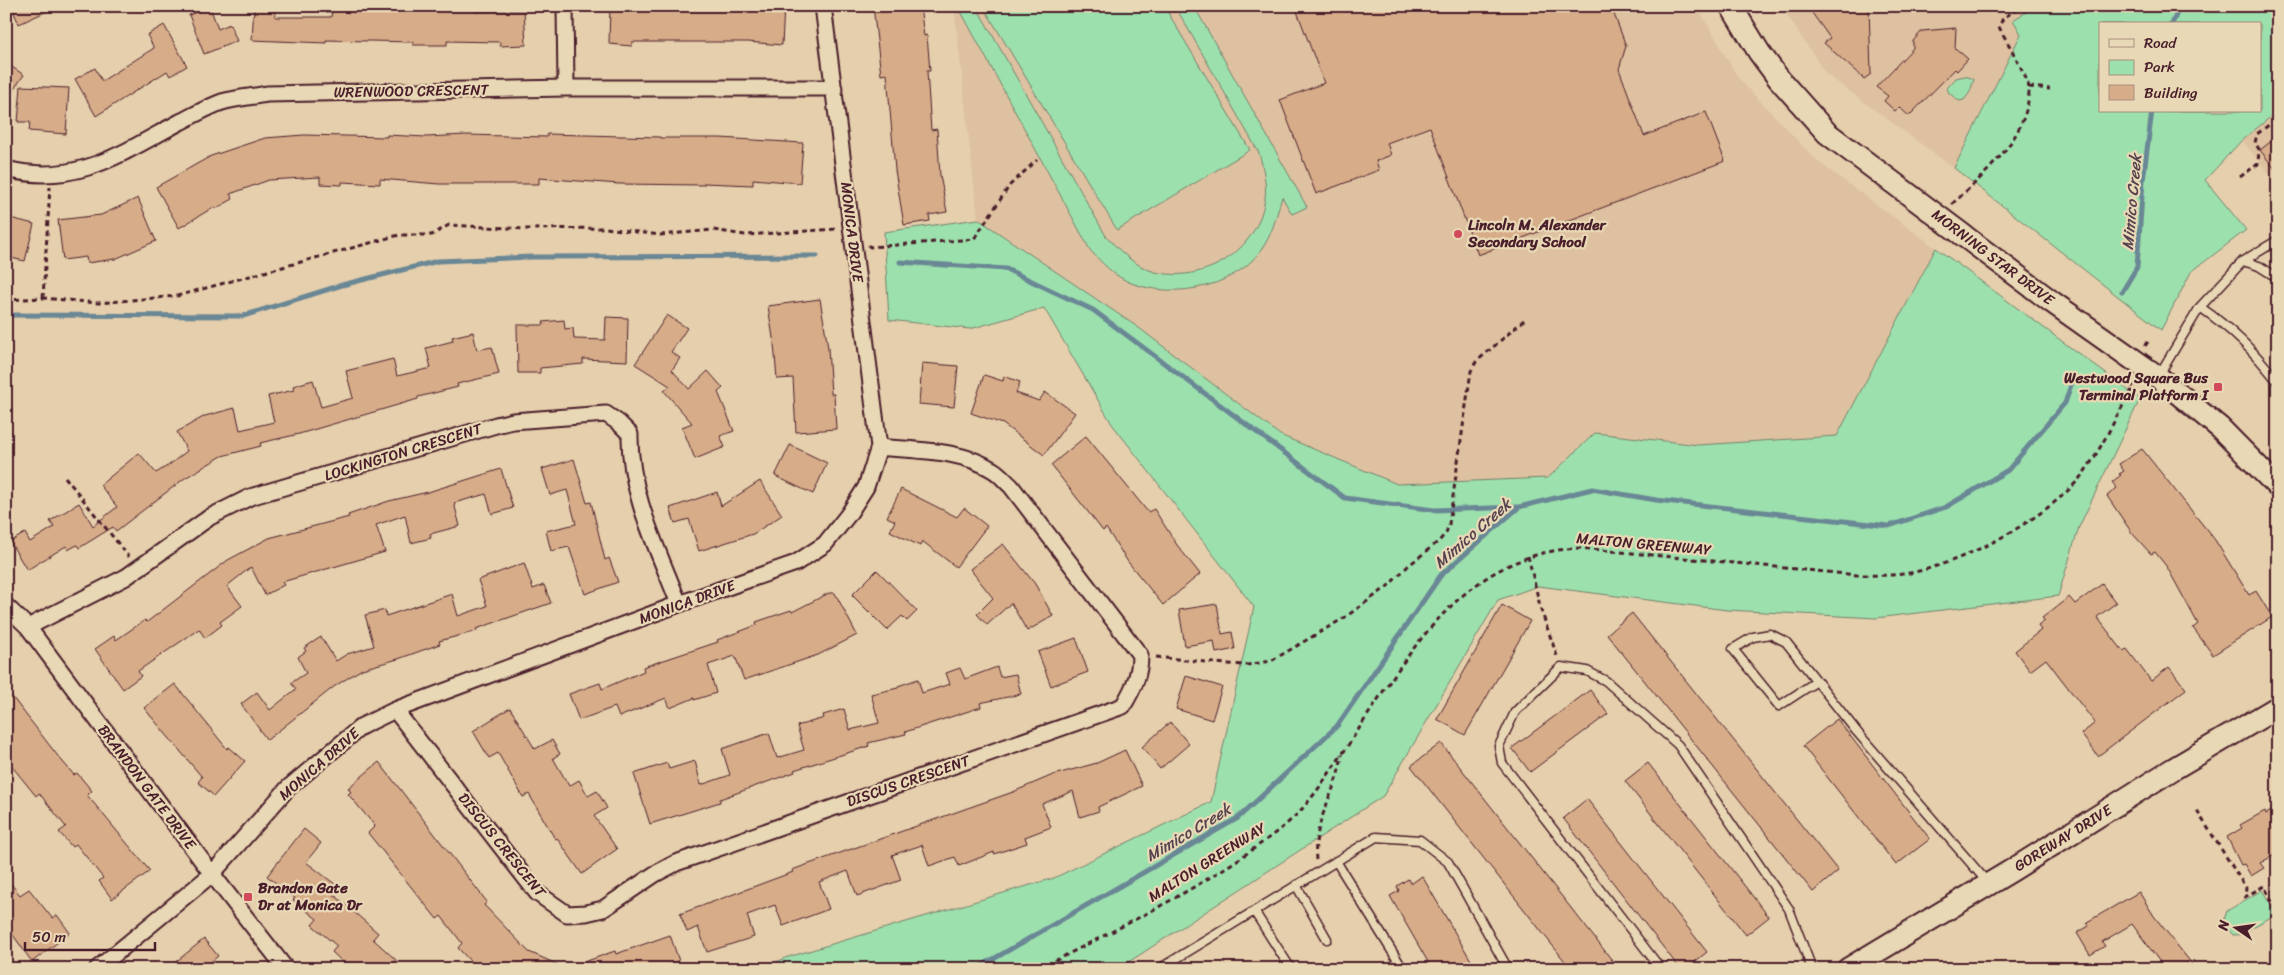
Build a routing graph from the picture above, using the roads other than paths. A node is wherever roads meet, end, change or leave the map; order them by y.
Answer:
1 (565, 6) edge
2 (823, 6) edge
3 (1731, 6) edge
4 (566, 88) junction
5 (834, 88) junction
6 (6, 169) edge
7 (2278, 240) edge
8 (2243, 261) junction
9 (2278, 278) edge
10 (2200, 307) junction
11 (2158, 376) junction
12 (2278, 382) edge
13 (879, 447) junction
14 (2278, 487) edge
15 (679, 604) junction
16 (6, 606) edge
17 (28, 627) junction
18 (1818, 681) junction
19 (2278, 707) edge
20 (395, 710) junction
21 (1336, 861) junction
22 (212, 874) junction
23 (1988, 883) junction
24 (1296, 885) junction
25 (1254, 911) junction
26 (1327, 939) dead end
27 (97, 969) edge
28 (286, 969) edge
29 (1159, 969) edge
30 (1291, 969) edge
31 (1403, 969) edge
32 (1508, 969) edge
33 (1661, 969) edge
34 (1812, 969) edge
35 (1848, 969) edge

1 - 4 street
2 - 5 street, MONICA DRIVE
3 - 11 street, MORNING STAR DRIVE
4 - 5 street, WRENWOOD CRESCENT
4 - 6 street, WRENWOOD CRESCENT
5 - 13 street, MONICA DRIVE
7 - 8 lane
8 - 9 lane
8 - 10 lane
10 - 11 lane
10 - 12 lane
11 - 14 street, MORNING STAR DRIVE
13 - 15 street, MONICA DRIVE
13 - 20 street, DISCUS CRESCENT
15 - 17 street, LOCKINGTON CRESCENT
15 - 20 street, MONICA DRIVE
16 - 17 street, BRANDON GATE DRIVE
17 - 22 street, BRANDON GATE DRIVE
18 - 18 lane
18 - 23 lane
19 - 23 street, GOREWAY DRIVE
20 - 22 street, MONICA DRIVE
21 - 24 lane
21 - 31 lane
21 - 32 lane
22 - 27 street, MONICA DRIVE
22 - 28 street, BRANDON GATE DRIVE
23 - 35 street, GOREWAY DRIVE
24 - 25 lane
24 - 26 lane
25 - 29 lane
25 - 30 lane
33 - 34 lane

